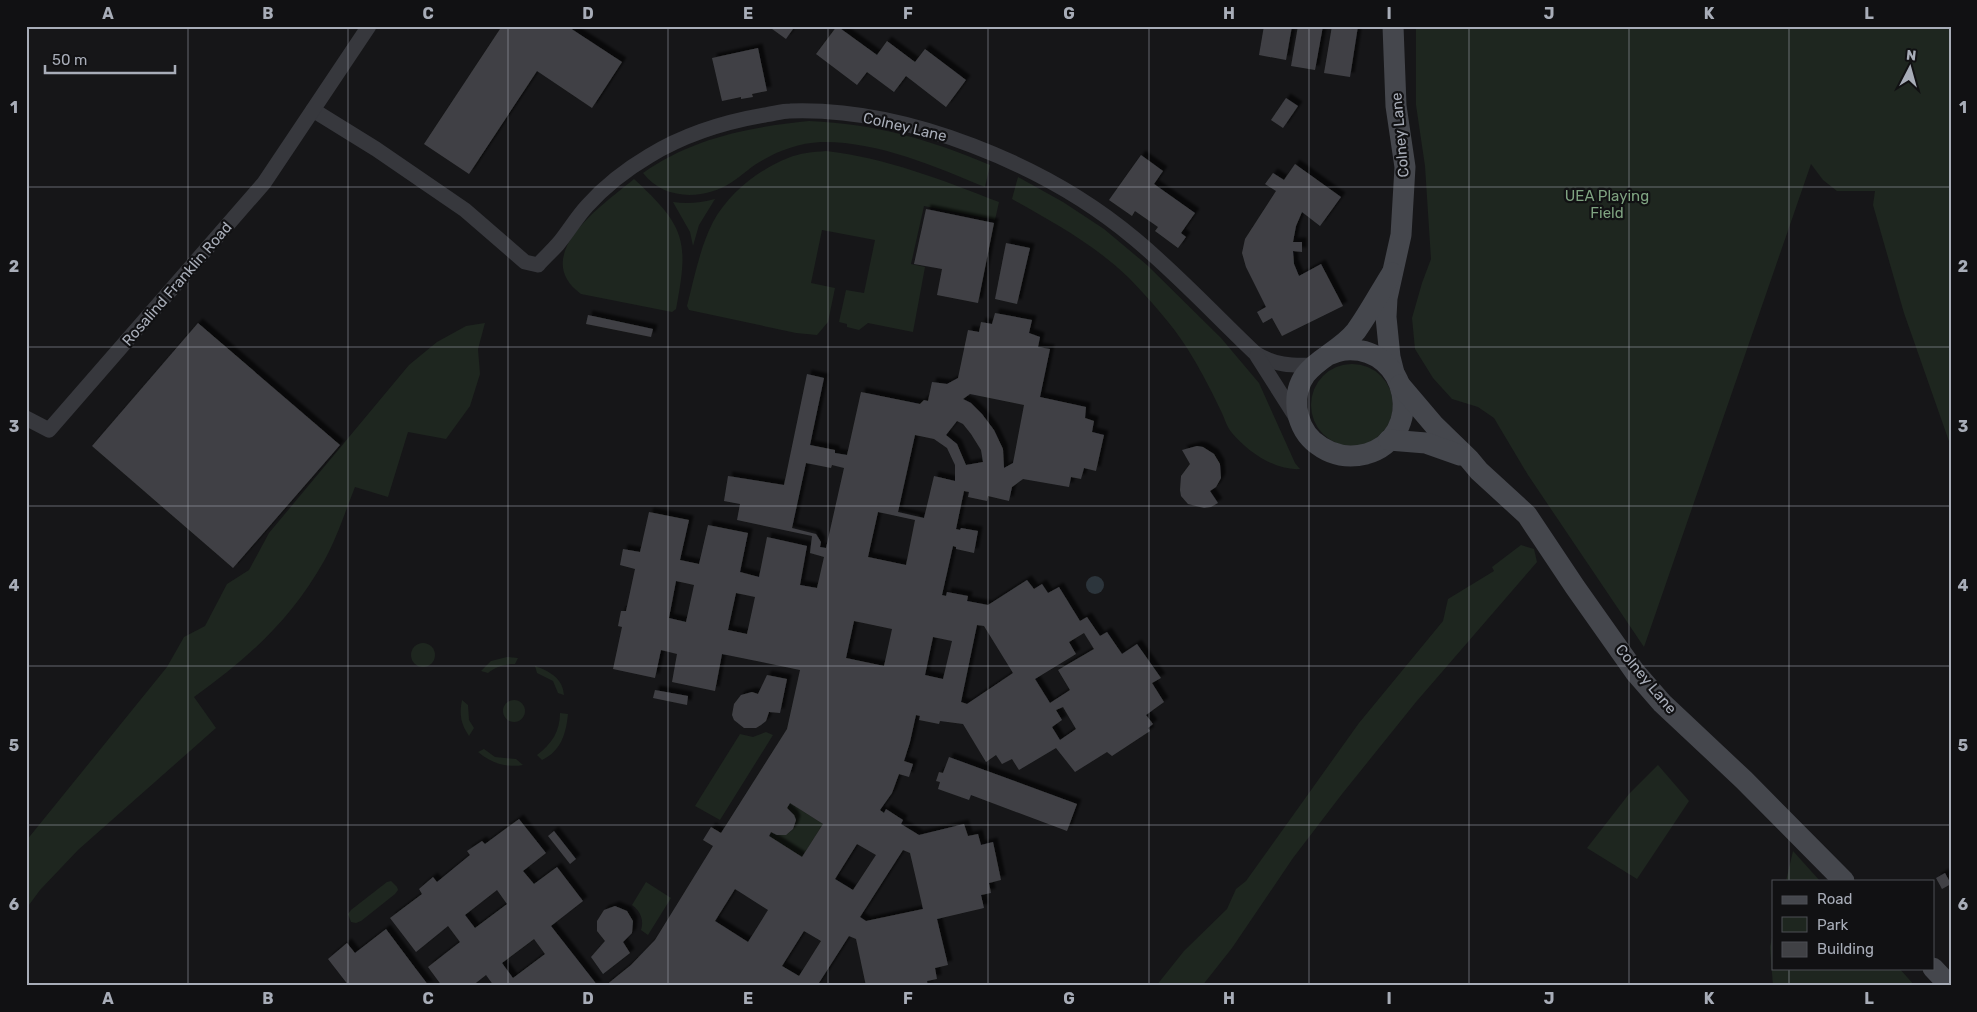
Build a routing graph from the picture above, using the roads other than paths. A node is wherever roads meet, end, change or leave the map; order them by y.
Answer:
1 (369, 26) edge
2 (1393, 26) edge
3 (313, 110) junction
4 (1392, 273) junction
5 (1255, 353) junction
6 (1320, 360) junction
7 (1397, 379) junction
8 (26, 418) edge
9 (1303, 428) junction
10 (1389, 440) junction
11 (1469, 459) junction
12 (1843, 880) edge
13 (1934, 969) edge
14 (1950, 986) edge

1 - 3 street, Rosalind Franklin Road
2 - 4 street, Colney Lane
3 - 5 street, Colney Lane
3 - 8 street, Rosalind Franklin Road
4 - 6 street, Colney Lane
4 - 7 street, Colney Lane
5 - 6 street, Colney Lane
5 - 9 street, Colney Lane
6 - 7 street, Colney Lane
6 - 9 street, Colney Lane
7 - 10 street, Colney Lane
7 - 11 street, Colney Lane
9 - 10 street, Colney Lane
10 - 11 street, Colney Lane
11 - 12 street, Colney Lane
13 - 14 street

